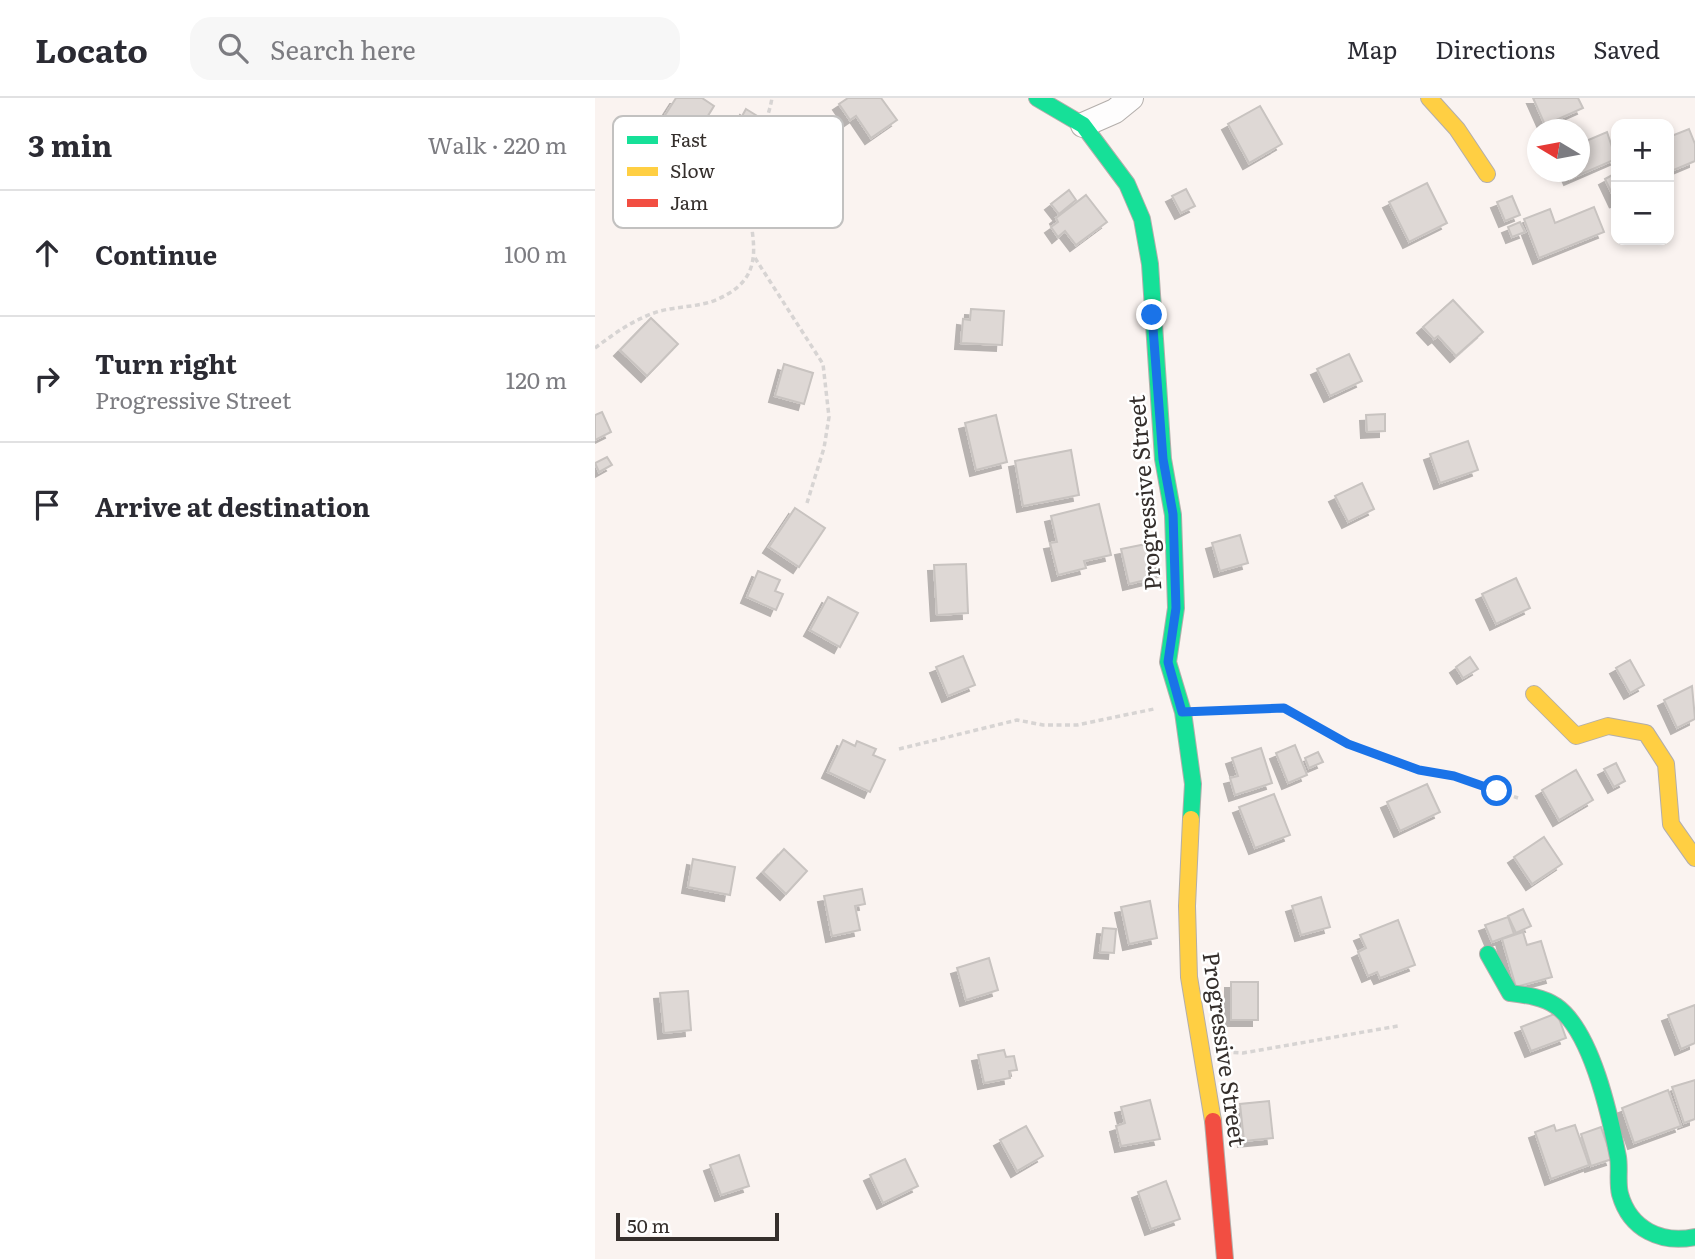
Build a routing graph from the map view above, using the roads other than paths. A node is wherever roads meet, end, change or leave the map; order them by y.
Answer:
1 (1037, 98) edge
2 (1131, 98) edge
3 (1429, 98) edge
4 (1083, 125) junction
5 (1487, 174) dead end
6 (1534, 694) dead end
7 (1695, 858) edge
8 (1488, 954) dead end
9 (1695, 1237) edge
10 (1225, 1259) edge

1 - 4 street, Progressive Street
2 - 4 street
3 - 5 street
4 - 10 street, Progressive Street
6 - 7 street
8 - 9 street

